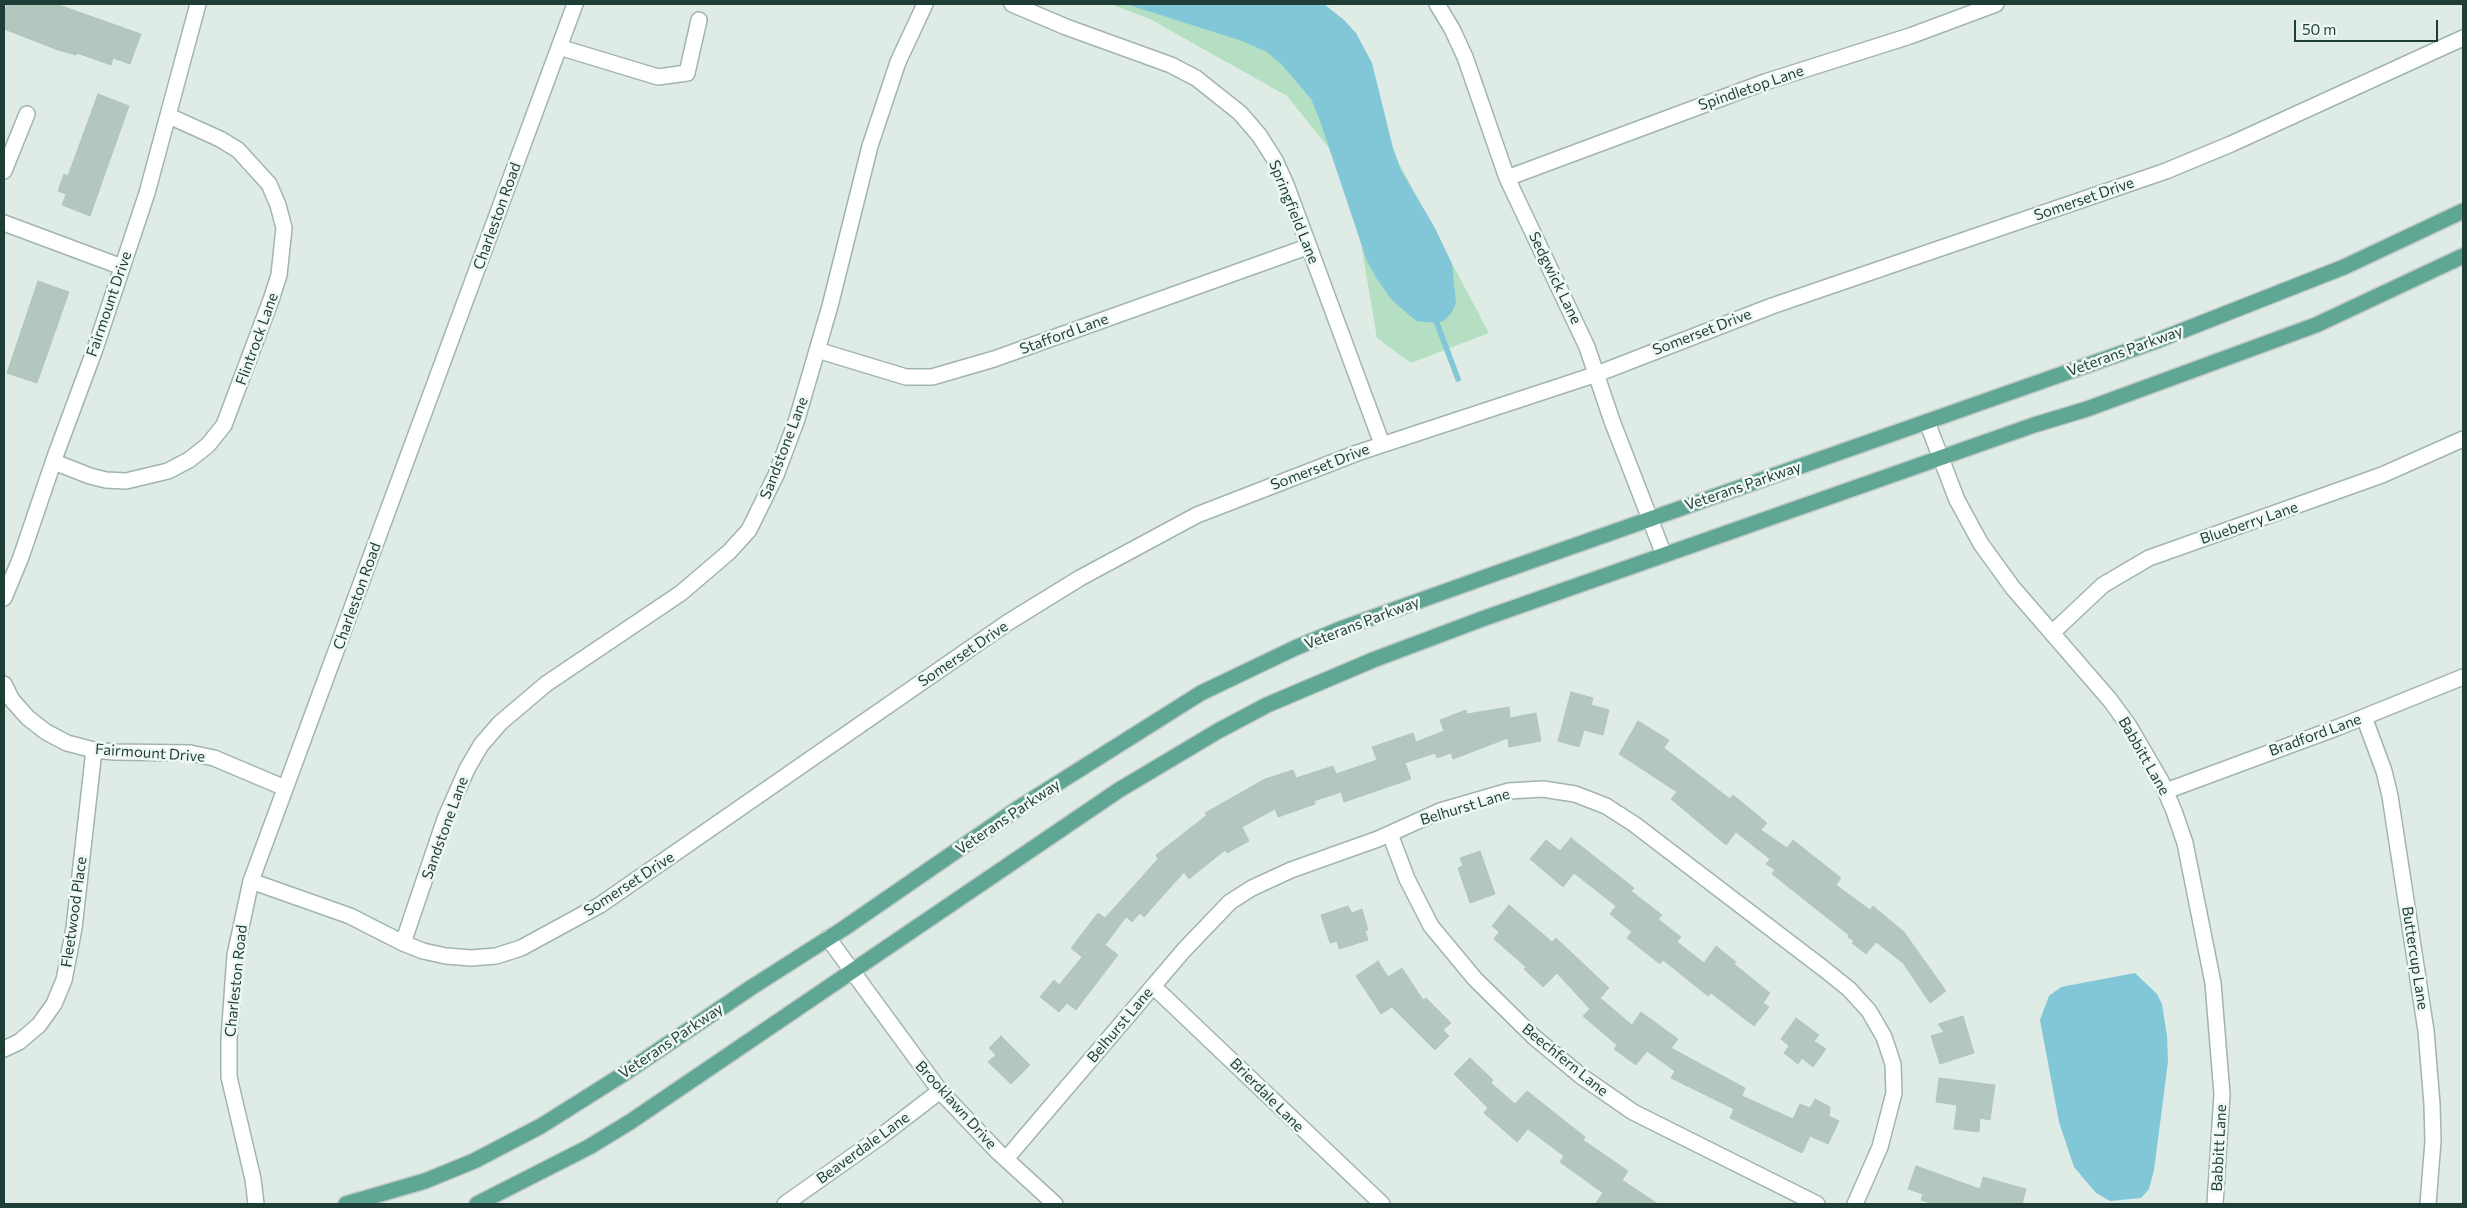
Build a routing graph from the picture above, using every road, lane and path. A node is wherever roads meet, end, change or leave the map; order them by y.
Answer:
1 (198, 4) edge
2 (575, 4) edge
3 (925, 4) edge
4 (1012, 4) edge
5 (1437, 4) edge
6 (1996, 4) edge
7 (699, 20) dead end
8 (2463, 38) edge
9 (559, 47) junction
10 (27, 114) dead end
11 (169, 116) junction
12 (4, 171) edge
13 (1507, 178) junction
14 (2463, 211) edge
15 (4, 223) edge
16 (1307, 247) junction
17 (2463, 256) edge
18 (122, 267) junction
19 (817, 350) junction
20 (1598, 374) junction
21 (1927, 422) junction
22 (2463, 439) edge
23 (1382, 444) junction
24 (1940, 459) junction
25 (54, 462) junction
26 (1651, 519) junction
27 (1664, 555) junction
28 (4, 598) edge
29 (2052, 633) junction
30 (2463, 677) edge
31 (4, 684) edge
32 (2364, 717) junction
33 (94, 750) junction
34 (285, 788) junction
35 (2166, 791) junction
36 (1390, 834) junction
37 (251, 881) junction
38 (828, 938) junction
39 (403, 943) junction
40 (850, 971) junction
41 (1153, 986) junction
42 (4, 1049) edge
43 (940, 1091) junction
44 (1006, 1159) junction
45 (256, 1204) edge
46 (346, 1204) edge
47 (477, 1204) edge
48 (785, 1204) edge
49 (1055, 1204) edge
50 (1382, 1204) edge
51 (1817, 1204) edge
52 (1855, 1204) edge
53 (2215, 1204) edge
54 (2428, 1204) edge

1 - 11 street, Fairmount Drive
2 - 9 street, Charleston Road
3 - 19 street, Sandstone Lane
4 - 16 street, Springfield Lane
5 - 13 street, Sedgwick Lane
6 - 13 street, Spindletop Lane
7 - 9 street
8 - 20 street, Somerset Drive
9 - 34 street, Charleston Road
10 - 12 street
11 - 18 street, Fairmount Drive
11 - 25 street, Flintrock Lane
13 - 20 street, Sedgwick Lane
14 - 21 main road, Veterans Parkway
15 - 18 street
16 - 19 street, Stafford Lane
16 - 23 street, Springfield Lane
17 - 24 main road
18 - 25 street, Fairmount Drive
19 - 39 street, Sandstone Lane
20 - 23 street, Somerset Drive
20 - 26 street, Sedgwick Lane
21 - 24 street, Babbitt Lane
21 - 26 main road, Veterans Parkway
22 - 29 street, Blueberry Lane
23 - 39 street, Somerset Drive
24 - 27 main road
24 - 29 street, Babbitt Lane
25 - 28 street, Fairmount Drive
26 - 27 street, Sedgwick Lane
26 - 38 main road, Veterans Parkway
27 - 40 main road
29 - 35 street, Babbitt Lane
30 - 32 street, Bradford Lane
31 - 33 street, Fairmount Drive
32 - 35 street, Bradford Lane
32 - 54 street, Buttercup Lane
33 - 34 street, Fairmount Drive
33 - 42 street, Fleetwood Place
34 - 37 street, Charleston Road
35 - 53 street, Babbitt Lane
36 - 41 street, Belhurst Lane
36 - 51 street, Beechfern Lane
36 - 52 street, Belhurst Lane
37 - 39 street, Somerset Drive
37 - 45 street, Charleston Road
38 - 40 street, Brooklawn Drive
38 - 46 main road, Veterans Parkway
40 - 43 street, Brooklawn Drive
40 - 47 main road
41 - 44 street, Belhurst Lane
41 - 50 street, Brierdale Lane
43 - 44 street, Brooklawn Drive
43 - 48 street, Beaverdale Lane
44 - 49 street, Brooklawn Drive

